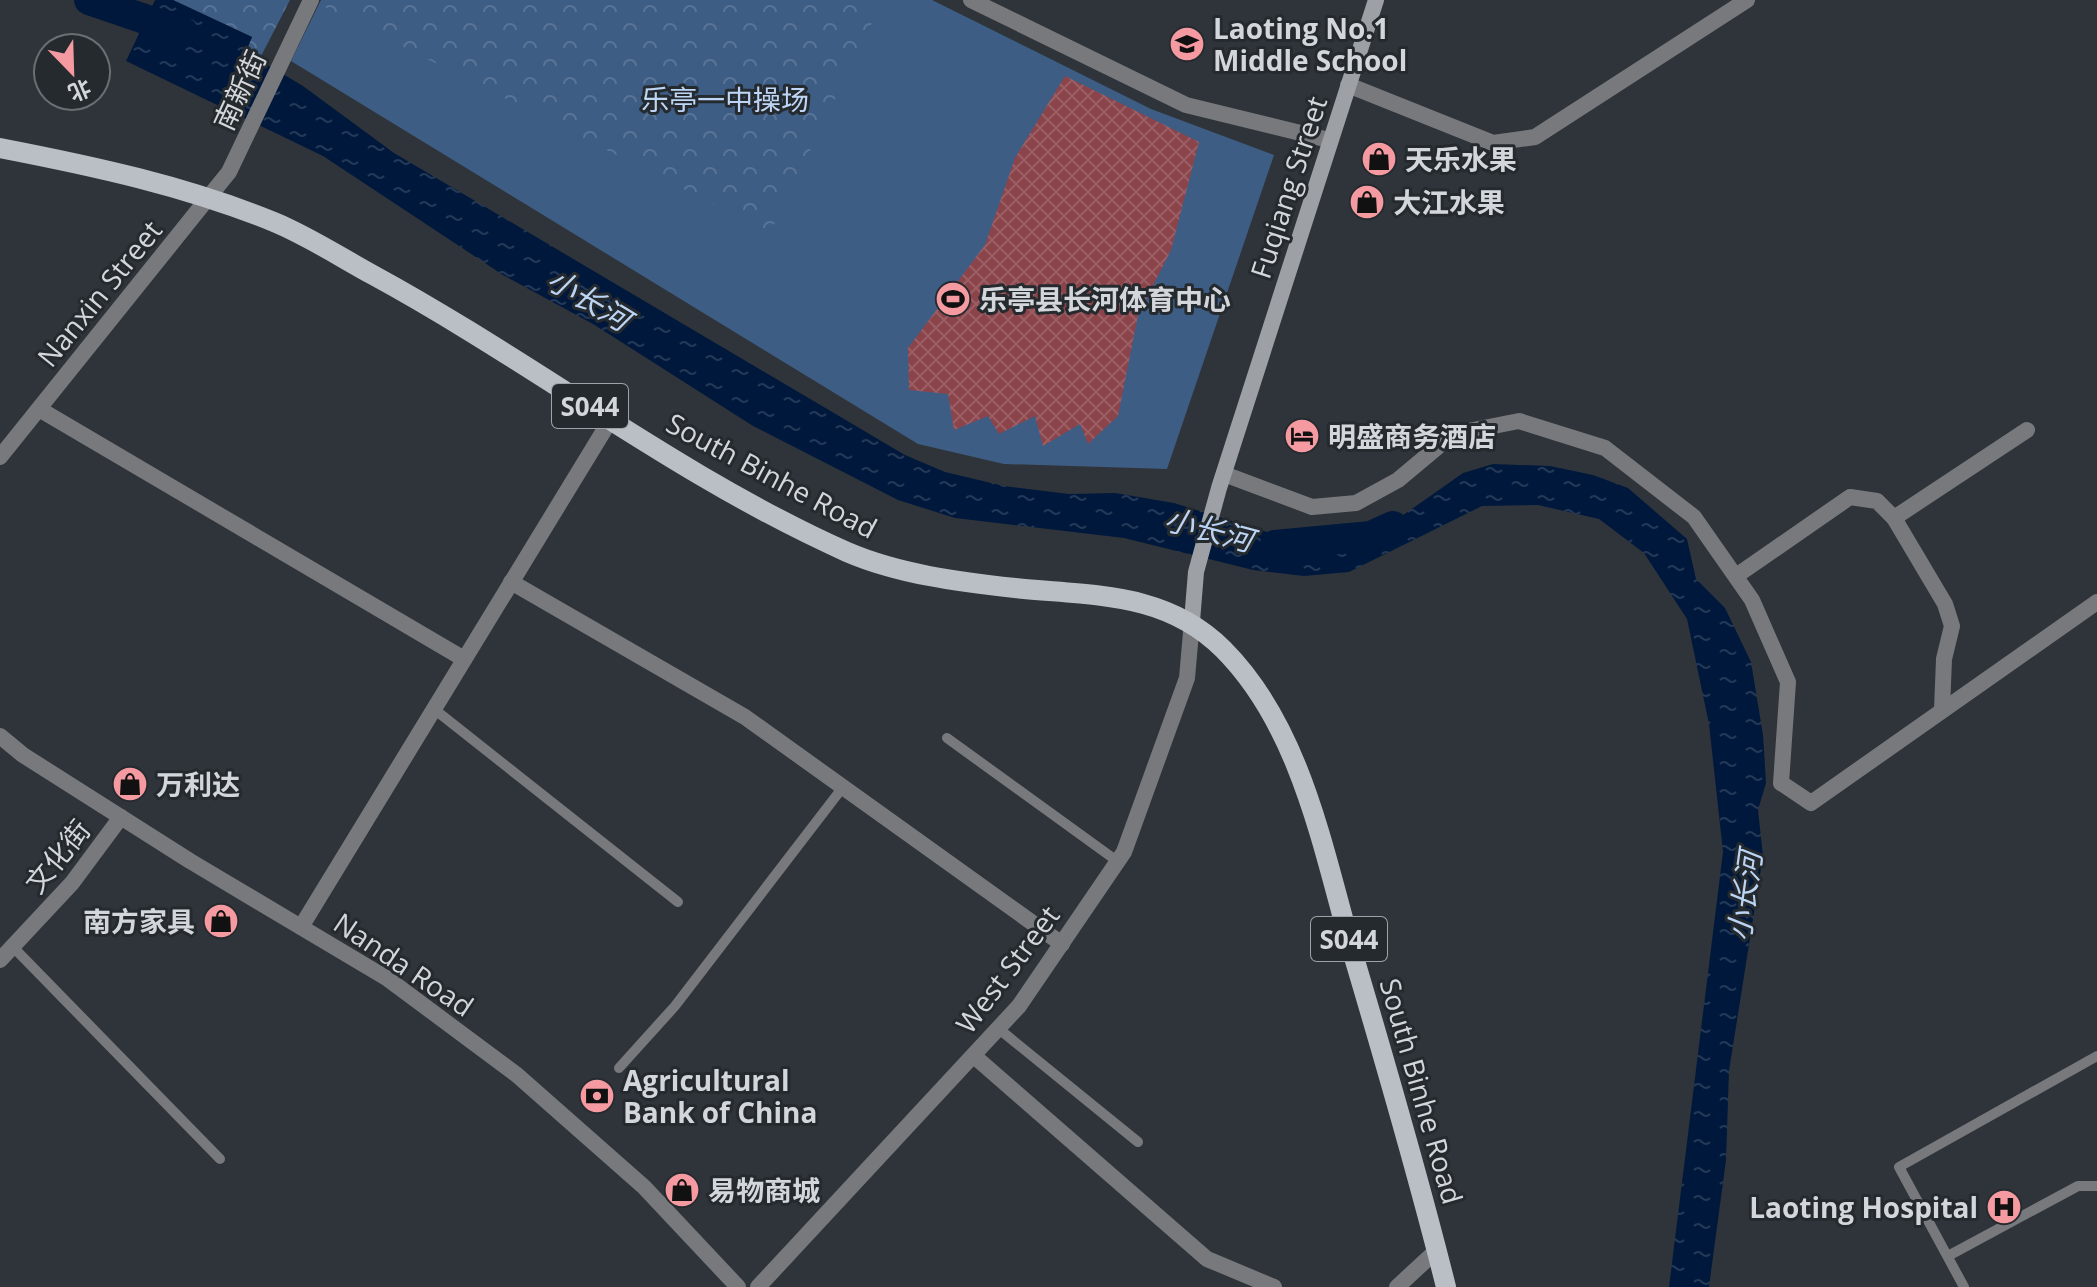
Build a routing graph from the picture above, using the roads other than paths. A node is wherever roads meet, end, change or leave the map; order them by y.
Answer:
1 (311, 0) edge
2 (971, 0) edge
3 (1376, 0) edge
4 (1747, 0) edge
5 (1348, 85) junction
6 (1329, 140) junction
7 (0, 148) edge
8 (208, 198) junction
9 (39, 409) junction
10 (611, 419) junction
11 (2027, 430) dead end
12 (0, 457) edge
13 (1221, 481) junction
14 (1894, 518) junction
15 (1736, 576) junction
16 (511, 582) junction
17 (2097, 602) edge
18 (1192, 621) junction
19 (464, 659) junction
20 (434, 709) junction
21 (1942, 709) junction
22 (0, 736) edge
23 (947, 738) dead end
24 (843, 787) junction
25 (121, 817) junction
26 (1117, 861) junction
27 (678, 902) dead end
28 (301, 927) junction
29 (1062, 944) junction
30 (14, 948) junction
31 (0, 960) edge
32 (999, 1029) junction
33 (974, 1056) junction
34 (2097, 1056) edge
35 (619, 1068) dead end
36 (1138, 1142) dead end
37 (220, 1159) dead end
38 (2097, 1186) edge
39 (1437, 1250) junction
40 (1948, 1256) junction
41 (738, 1287) edge
42 (758, 1287) edge
43 (1274, 1287) edge
44 (1397, 1287) edge
45 (1446, 1287) edge
46 (1964, 1287) edge

1 - 8 street, 南新街
2 - 6 street
3 - 5 main road, Fuqiang Street
4 - 5 street
5 - 6 main road, Fuqiang Street
6 - 13 main road, Fuqiang Street
7 - 8 main road, South Binhe Road / S044
8 - 9 street, Nanxin Street
8 - 10 main road, South Binhe Road / S044
9 - 12 street, Nanxin Street
9 - 19 street
10 - 16 street
10 - 18 main road, South Binhe Road / S044
11 - 14 street
13 - 15 street
13 - 18 main road, Fuqiang Street
14 - 15 street
14 - 21 street
15 - 21 street
16 - 19 street
16 - 24 street
17 - 21 street
18 - 26 street, West Street
18 - 39 main road, South Binhe Road / S044
19 - 20 street
20 - 27 lane
20 - 28 street
22 - 25 street, Nanda Road
23 - 26 lane
24 - 29 street
24 - 35 lane
25 - 28 street, Nanda Road
25 - 30 street, 文化街
26 - 29 street, West Street
28 - 41 street, Nanda Road
29 - 32 street, West Street
30 - 31 street, 文化街
30 - 37 lane
32 - 33 street, West Street
32 - 36 lane
33 - 42 street, West Street
33 - 43 street
34 - 40 lane
38 - 40 lane
39 - 44 street
39 - 45 main road, South Binhe Road / S044
40 - 46 lane

